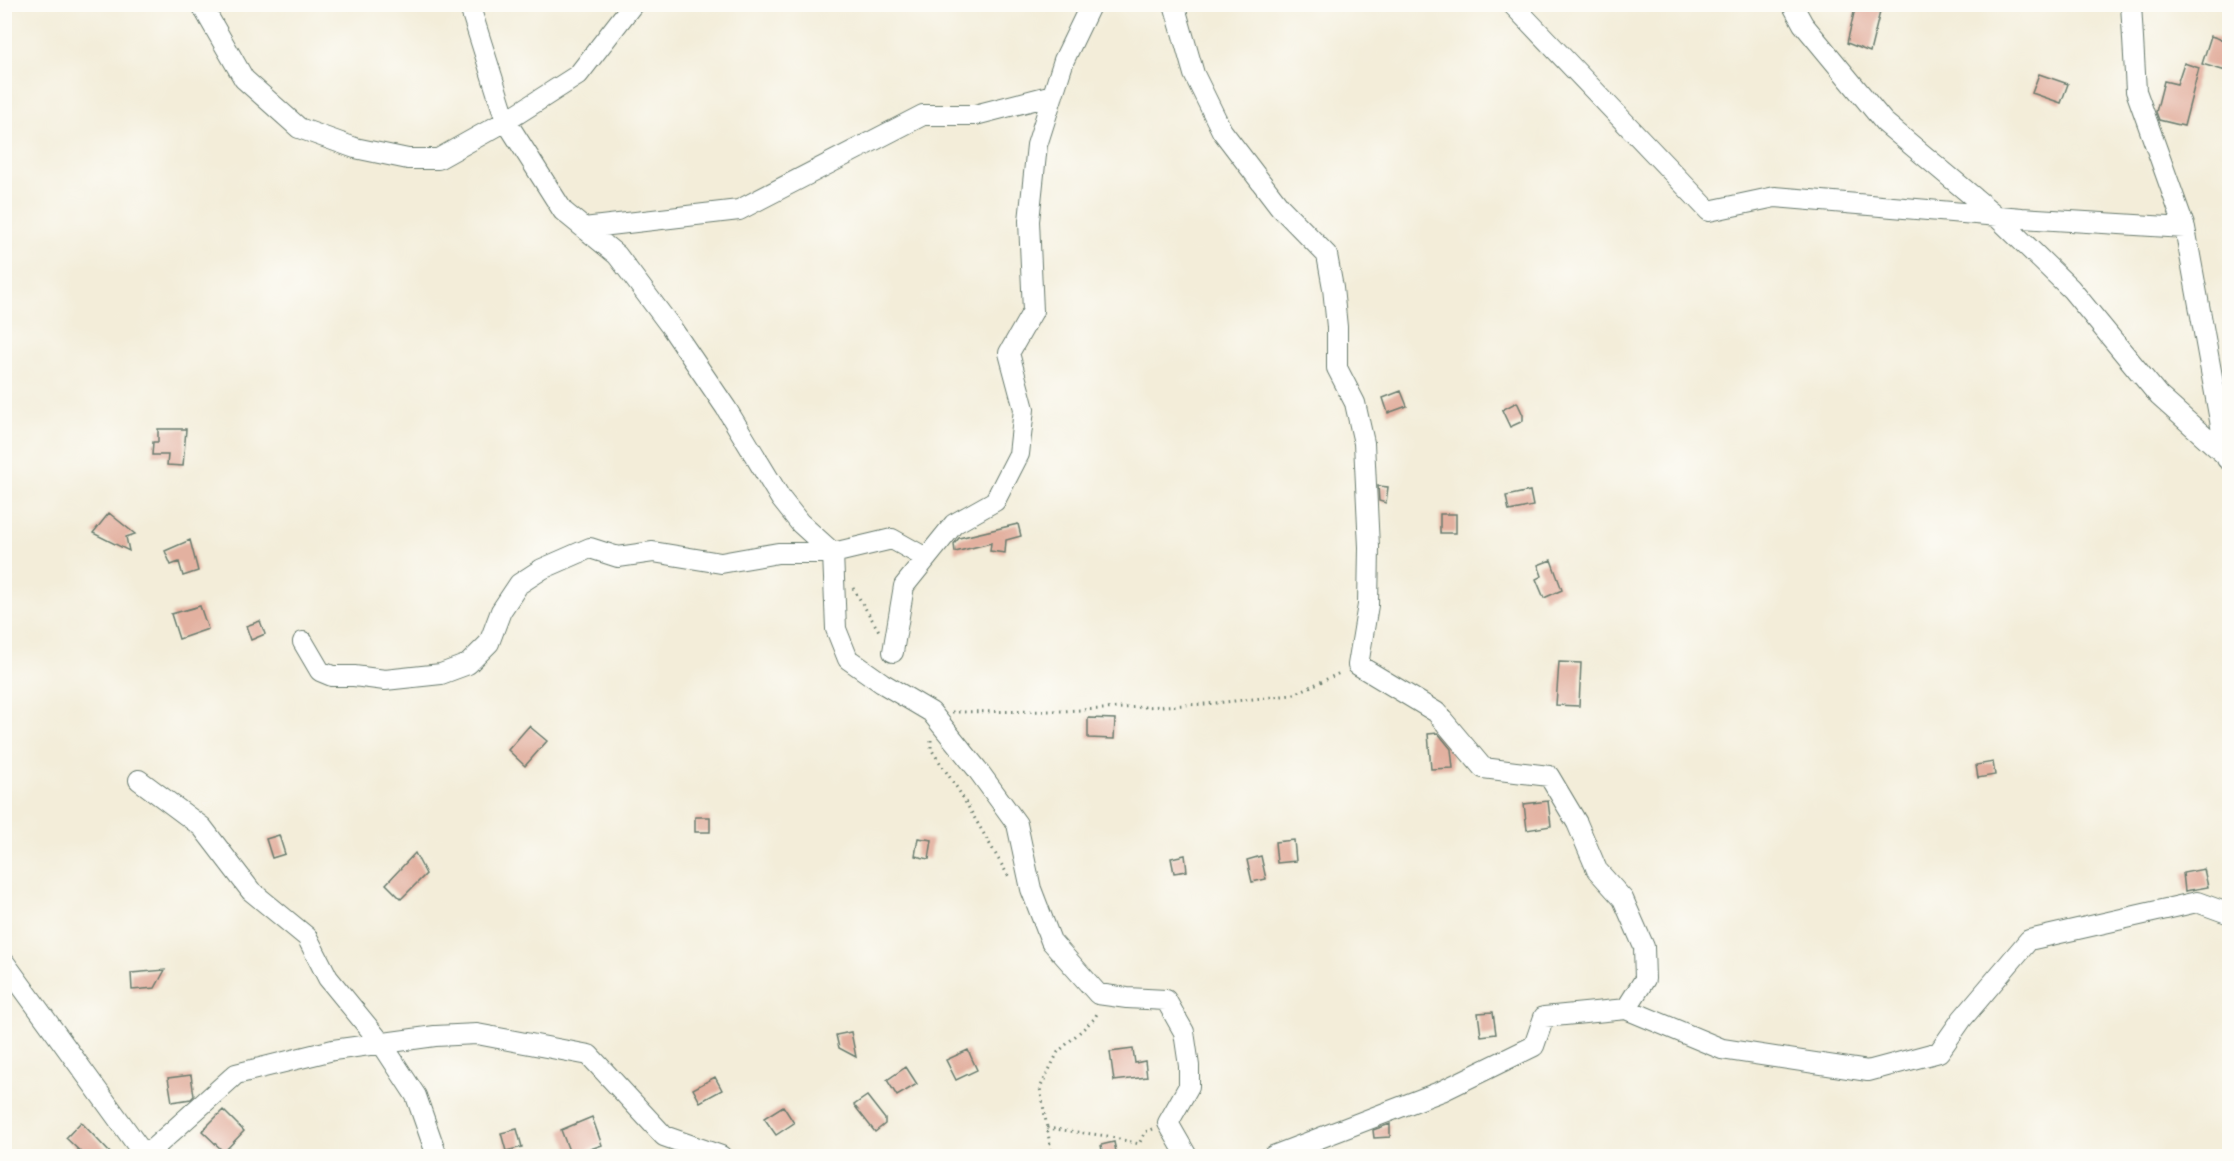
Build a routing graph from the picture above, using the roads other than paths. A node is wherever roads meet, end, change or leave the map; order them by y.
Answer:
1 (201, 4) edge
2 (470, 4) edge
3 (633, 4) edge
4 (1091, 4) edge
5 (1174, 4) edge
6 (1512, 4) edge
7 (1792, 4) edge
8 (2131, 4) edge
9 (1053, 95) junction
10 (506, 121) junction
11 (1995, 215) junction
12 (584, 228) junction
13 (2185, 228) junction
14 (2227, 460) edge
15 (833, 553) junction
16 (926, 558) junction
17 (303, 642) dead end
18 (893, 652) road end
19 (139, 780) dead end
20 (2229, 914) edge
21 (4, 962) edge
22 (1626, 1009) junction
23 (382, 1044) junction
24 (145, 1156) edge
25 (437, 1156) edge
26 (721, 1156) edge
27 (1187, 1156) edge
28 (1272, 1156) edge

1 - 10 street
2 - 10 street
3 - 10 street
4 - 9 street
5 - 22 street
6 - 11 street
7 - 11 street
8 - 13 street
9 - 12 street
9 - 16 street
10 - 12 street
11 - 13 street
11 - 14 street
12 - 15 street
13 - 14 street
15 - 16 street
15 - 17 street
15 - 27 street
16 - 18 street
19 - 23 street
20 - 22 street
21 - 24 street
22 - 28 street
23 - 24 street
23 - 25 street
23 - 26 street

